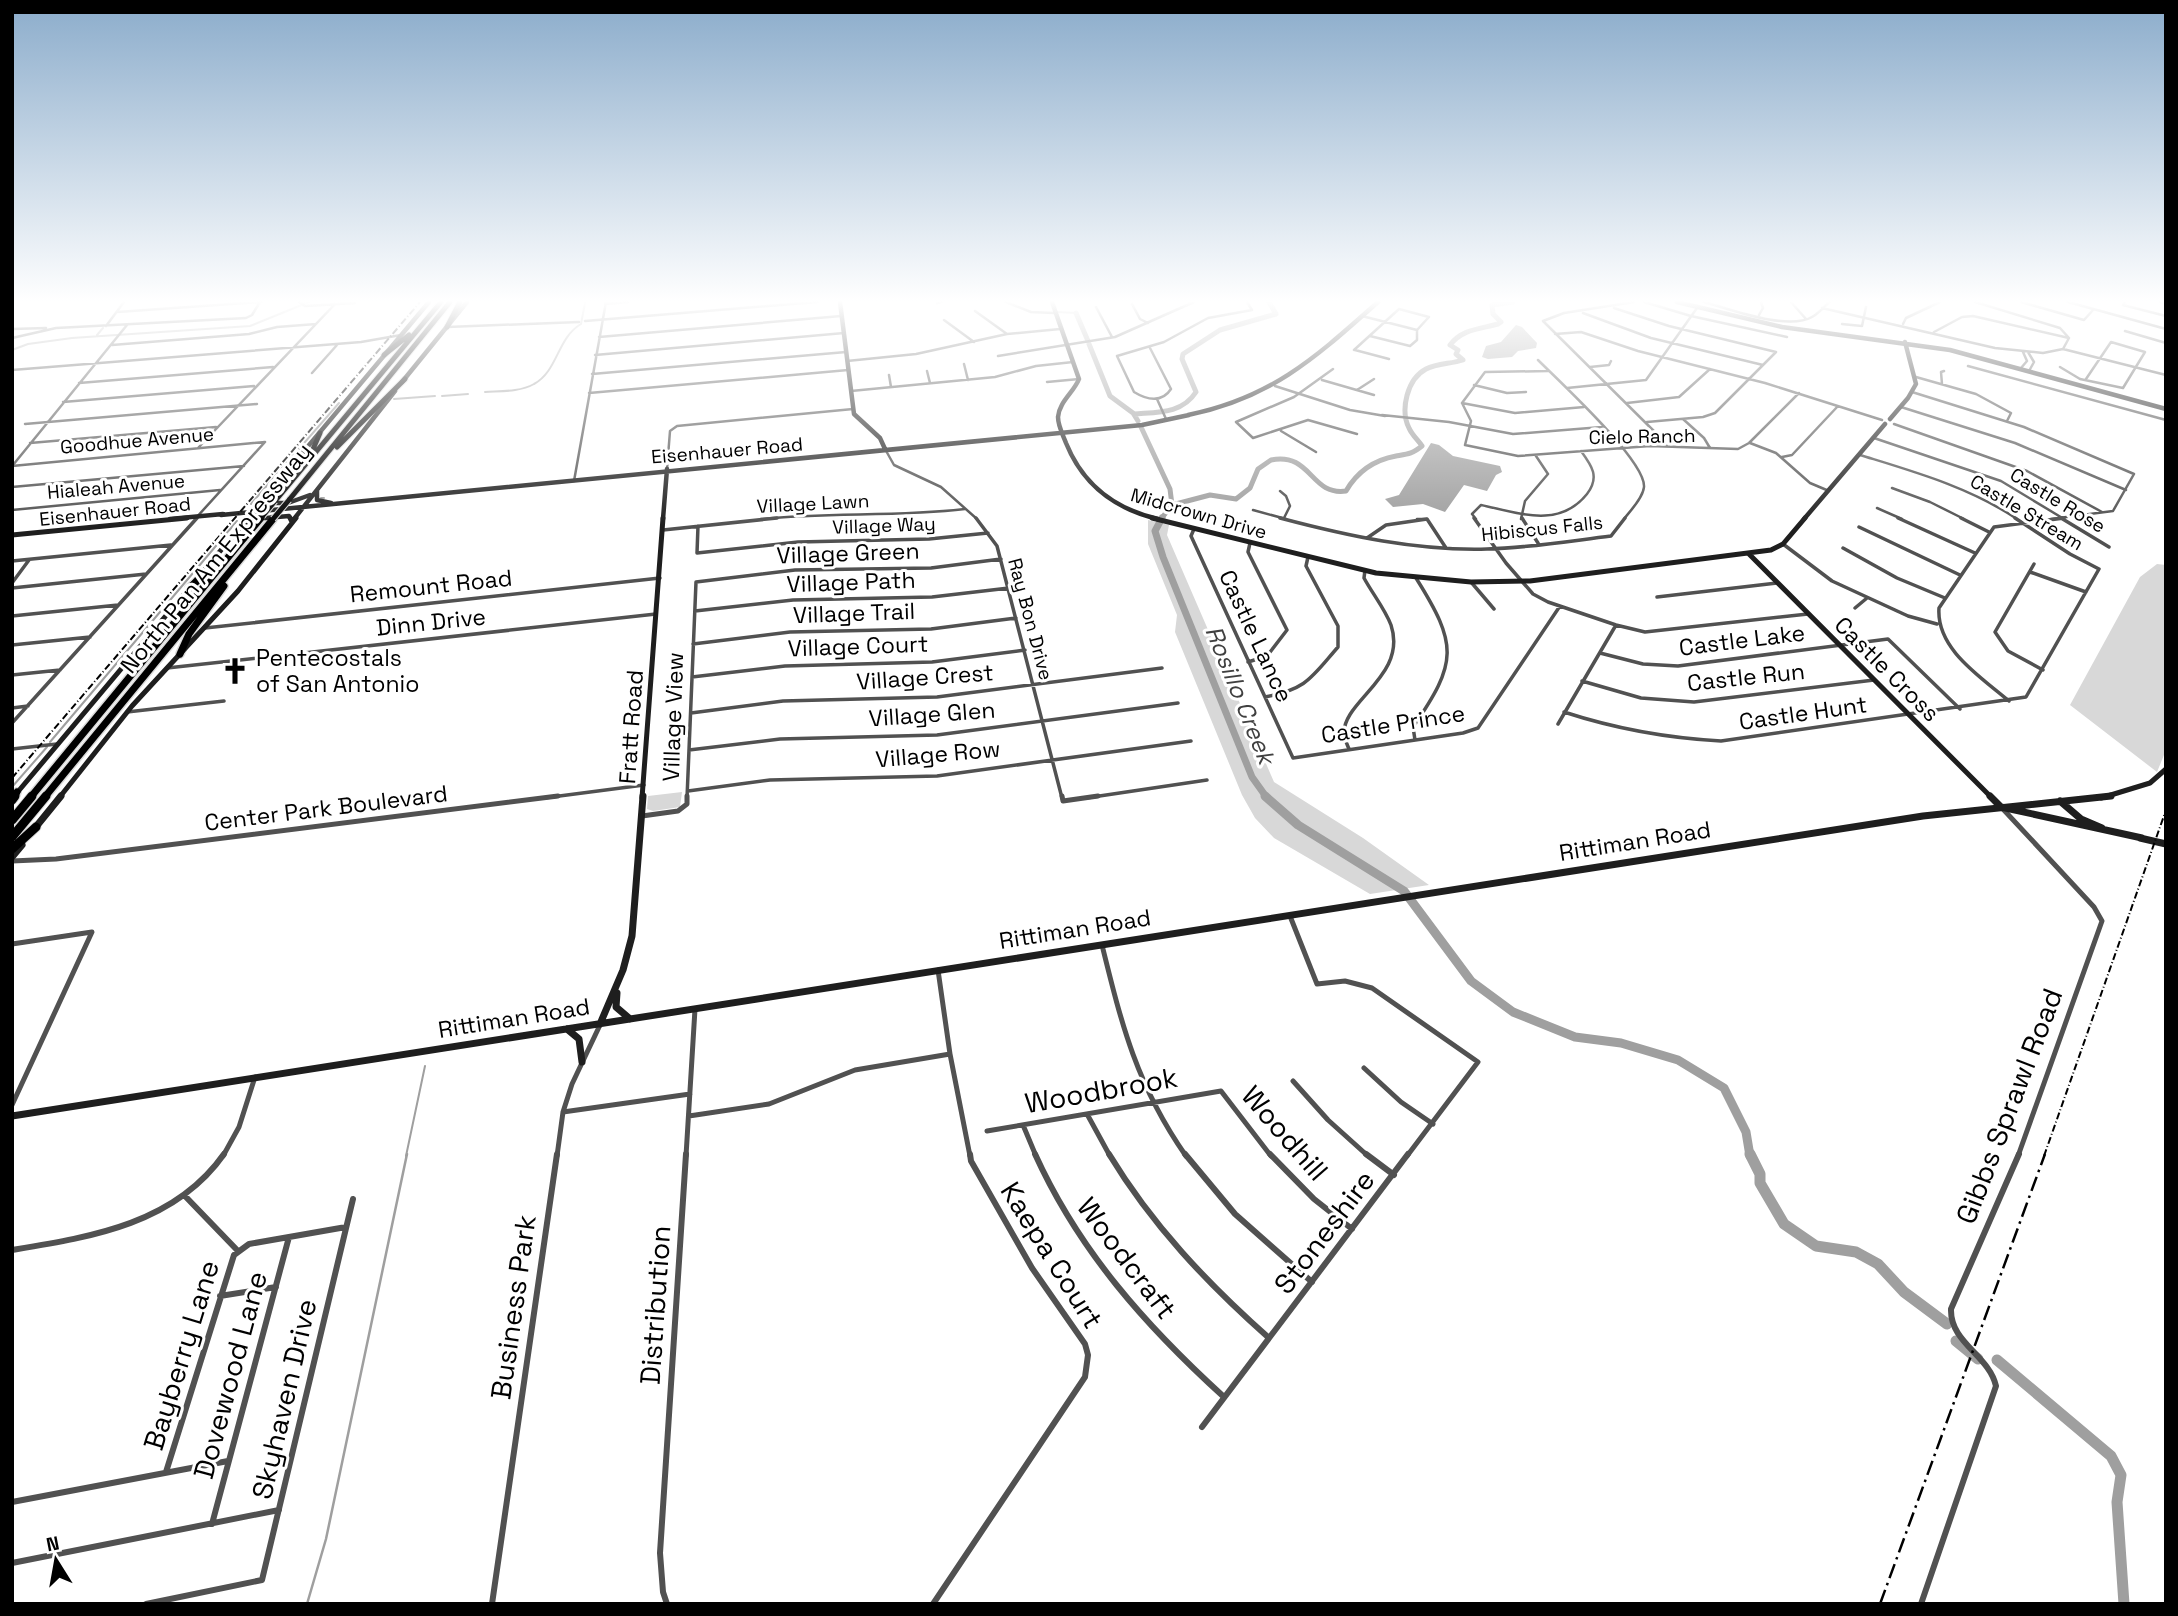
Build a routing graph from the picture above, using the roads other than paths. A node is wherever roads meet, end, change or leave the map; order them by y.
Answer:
1 (84, 377) edge
2 (147, 377) edge
3 (264, 377) edge
4 (366, 377) edge
5 (379, 377) edge
6 (388, 377) edge
7 (591, 377) edge
8 (765, 377) edge
9 (849, 377) edge
10 (889, 377) edge
11 (929, 377) edge
12 (991, 377) edge
13 (1127, 377) edge
14 (1165, 377) edge
15 (1289, 377) edge
16 (1324, 377) edge
17 (1478, 377) edge
18 (1556, 377) edge
19 (1600, 377) edge
20 (1648, 377) edge
21 (1701, 377) edge
22 (1744, 377) edge
23 (1916, 377) edge
24 (1918, 377) edge
25 (1941, 377) edge
26 (2011, 377) edge
27 (2052, 377) edge
28 (2081, 377) edge
29 (2130, 377) edge
30 (405, 379) joint
31 (1079, 379) joint
32 (1374, 379) dead end
33 (1750, 379) junction
34 (2086, 379) joint
35 (968, 380) joint
36 (1321, 380) junction
37 (1047, 382) dead end
38 (79, 383) junction
39 (930, 383) junction
40 (1942, 384) junction
41 (1276, 385) junction
42 (1474, 385) junction
43 (1608, 385) junction
44 (256, 386) junction
45 (891, 387) junction
46 (1566, 388) junction
47 (1357, 390) junction
48 (2096, 390) junction
49 (850, 391) junction
50 (1526, 392) dead end
51 (1913, 392) junction
52 (2166, 392) edge
53 (589, 393) junction
54 (1799, 393) junction
55 (1297, 394) junction
56 (1374, 395) dead end
57 (2166, 398) edge
58 (1157, 399) junction
59 (2091, 399) junction
60 (63, 402) junction
61 (1462, 403) junction
62 (1627, 403) junction
63 (257, 404) dead end
64 (236, 406) junction
65 (1838, 406) junction
66 (1584, 407) junction
67 (1901, 407) junction
68 (853, 409) junction
69 (2166, 409) edge
70 (1189, 415) junction
71 (1166, 418) junction
72 (1684, 419) junction
73 (2166, 420) edge
74 (1892, 421) joint
75 (2007, 421) junction
76 (47, 422) junction
77 (1646, 422) junction
78 (1883, 422) joint
79 (25, 424) dead end
80 (1470, 425) junction
81 (1120, 426) junction
82 (1603, 426) junction
83 (216, 427) junction
84 (1280, 431) junction
85 (1062, 432) junction
86 (320, 433) junction
87 (1357, 434) dead end
88 (1874, 438) junction
89 (30, 443) junction
90 (1749, 443) junction
91 (1670, 446) junction
92 (1623, 447) junction
93 (1710, 448) junction
94 (198, 449) junction
95 (885, 449) junction
96 (1581, 451) junction
97 (1315, 452) dead end
98 (1860, 455) junction
99 (1536, 456) junction
100 (1781, 457) junction
101 (12, 465) edge
102 (306, 465) junction
103 (244, 466) junction
104 (667, 469) junction
105 (633, 473) junction
106 (667, 478) junction
107 (574, 481) junction
108 (12, 487) edge
109 (1892, 488) dead end
110 (222, 490) junction
111 (317, 490) junction
112 (2126, 490) junction
113 (1280, 491) dead end
114 (1829, 491) junction
115 (268, 495) junction
116 (289, 499) junction
117 (333, 504) junction
118 (304, 507) junction
119 (1877, 508) dead end
120 (965, 509) junction
121 (12, 510) edge
122 (1254, 510) dead end
123 (252, 512) junction
124 (2103, 513) junction
125 (233, 514) junction
126 (1521, 515) junction
127 (198, 517) junction
128 (1284, 518) junction
129 (2062, 518) junction
130 (272, 520) junction
131 (292, 522) junction
132 (2021, 523) junction
133 (242, 525) junction
134 (698, 526) junction
135 (1858, 527) dead end
136 (1194, 529) junction
137 (663, 530) junction
138 (1989, 532) junction
139 (988, 533) junction
140 (12, 535) edge
141 (244, 538) junction
142 (1367, 538) junction
143 (1250, 543) junction
144 (1539, 544) junction
145 (1783, 544) junction
146 (171, 545) junction
147 (2109, 547) dead end
148 (1843, 548) dead end
149 (1447, 549) junction
150 (1496, 549) junction
151 (1975, 553) junction
152 (1749, 554) junction
153 (1308, 557) junction
154 (29, 559) junction
155 (1001, 559) junction
156 (12, 561) edge
157 (2034, 564) dead end
158 (2099, 569) joint
159 (1365, 570) junction
160 (2030, 572) junction
161 (146, 574) junction
162 (1961, 575) junction
163 (661, 578) junction
164 (1416, 578) junction
165 (1519, 580) junction
166 (696, 582) joint
167 (1471, 582) junction
168 (1777, 583) junction
169 (12, 585) edge
170 (188, 588) junction
171 (1009, 588) junction
172 (2086, 592) junction
173 (1657, 597) dead end
174 (1867, 598) junction
175 (1945, 598) junction
176 (118, 605) junction
177 (1560, 606) junction
178 (1855, 608) dead end
179 (1494, 609) dead end
180 (695, 611) junction
181 (657, 614) junction
182 (1808, 614) junction
183 (12, 616) edge
184 (1016, 618) junction
185 (1937, 624) junction
186 (1616, 625) junction
187 (205, 628) junction
188 (90, 637) junction
189 (693, 643) junction
190 (12, 645) edge
191 (1841, 646) junction
192 (1025, 650) junction
193 (1600, 653) junction
194 (180, 654) junction
195 (1248, 662) junction
196 (166, 668) junction
197 (1162, 668) dead end
198 (60, 670) junction
199 (2043, 670) junction
200 (12, 675) edge
201 (692, 677) junction
202 (1874, 680) junction
203 (1582, 681) junction
204 (1034, 685) junction
205 (1265, 697) junction
206 (224, 701) dead end
207 (2009, 702) junction
208 (1178, 703) dead end
209 (28, 706) junction
210 (12, 708) edge
211 (1960, 709) junction
212 (127, 712) junction
213 (1564, 712) junction
214 (691, 713) junction
215 (1909, 716) junction
216 (1043, 721) junction
217 (12, 723) edge
218 (1558, 724) dead end
219 (1415, 740) junction
220 (1191, 741) dead end
221 (51, 745) junction
222 (12, 749) edge
223 (689, 750) junction
224 (1349, 750) junction
225 (1293, 758) joint
226 (1053, 760) junction
227 (2166, 769) edge
228 (1207, 780) dead end
229 (644, 785) junction
230 (688, 791) junction
231 (14, 797) edge
232 (2060, 801) junction
233 (2001, 807) junction
234 (2022, 814) junction
235 (642, 816) junction
236 (12, 820) edge
237 (2014, 821) junction
238 (36, 827) junction
239 (12, 837) edge
240 (2142, 838) junction
241 (2166, 844) edge
242 (12, 849) edge
243 (12, 859) edge
244 (1289, 915) junction
245 (12, 944) edge
246 (1102, 945) junction
247 (938, 970) junction
248 (620, 979) junction
249 (695, 1009) junction
250 (630, 1019) junction
251 (600, 1024) junction
252 (567, 1029) junction
253 (950, 1054) junction
254 (582, 1062) junction
255 (1364, 1068) dead end
256 (255, 1077) junction
257 (1293, 1081) dead end
258 (1221, 1091) joint
259 (690, 1094) junction
260 (1153, 1102) junction
261 (12, 1105) edge
262 (563, 1112) junction
263 (1087, 1114) junction
264 (12, 1116) edge
265 (689, 1116) junction
266 (1433, 1124) junction
267 (1023, 1125) junction
268 (987, 1131) dead end
269 (1394, 1175) junction
270 (184, 1195) junction
271 (353, 1199) dead end
272 (346, 1227) junction
273 (1352, 1229) junction
274 (289, 1237) junction
275 (12, 1251) edge
276 (238, 1251) junction
277 (1312, 1282) junction
278 (276, 1287) junction
279 (220, 1296) junction
280 (1269, 1338) junction
281 (1224, 1397) junction
282 (1202, 1427) dead end
283 (229, 1461) junction
284 (166, 1472) junction
285 (12, 1502) edge
286 (279, 1510) junction
287 (212, 1524) junction
288 (12, 1563) edge
289 (146, 1604) edge
290 (492, 1604) edge
291 (667, 1604) edge
292 (933, 1604) edge
293 (1921, 1604) edge

1 - 38 street
2 - 38 street
3 - 44 street
4 - 86 main road
5 - 102 highway, North Pan Am Expressway
6 - 116 highway, North Pan Am Expressway
7 - 53 street
8 - 53 street
9 - 49 main road
10 - 45 street
11 - 39 street
12 - 35 street
13 - 58 street
14 - 58 street
15 - 41 main road, Eisenhauer Road
16 - 36 street
17 - 42 street
18 - 46 street, Hibiscus Falls
19 - 43 street
20 - 43 street
21 - 62 street
22 - 33 street
23 - 51 main road
24 - 40 street
25 - 40 street
26 - 59 street
27 - 48 main road
28 - 34 street
29 - 34 street
30 - 111 main road
30 - 116 highway
31 - 37 street
31 - 85 main road
32 - 47 street
33 - 54 street
33 - 72 street
35 - 39 street
36 - 47 street
36 - 55 street
38 - 60 street
39 - 45 street
40 - 75 street
41 - 55 street
41 - 70 main road, Eisenhauer Road
42 - 50 street
42 - 61 street
43 - 46 street
43 - 62 street
44 - 60 street
44 - 64 street
45 - 49 street
46 - 66 street, Hibiscus Falls
47 - 56 street
48 - 59 street
48 - 69 main road
49 - 68 main road
51 - 67 main road
51 - 75 street
52 - 57 street
53 - 107 street
54 - 65 street
54 - 90 street
55 - 80 street
55 - 84 street
58 - 71 street
59 - 73 street
60 - 76 street
61 - 66 street
61 - 80 street
62 - 77 street
63 - 64 street
64 - 76 street
64 - 83 street
65 - 78 street
65 - 100 street
66 - 82 street, Hibiscus Falls
67 - 74 main road
67 - 112 street
68 - 95 main road, Ray Bon Drive
68 - 104 street, Fratt Road
70 - 71 main road, Eisenhauer Road
70 - 71 main road, Eisenhauer Road
71 - 81 main road, Eisenhauer Road
71 - 81 main road, Eisenhauer Road
72 - 77 street
72 - 93 street
74 - 124 street
75 - 112 street
76 - 79 street
76 - 89 street
77 - 91 street
78 - 88 main road
80 - 82 street
80 - 99 street, Cielo Ranch
81 - 85 main road, Eisenhauer Road
82 - 92 street, Hibiscus Falls
83 - 89 street
83 - 94 street
84 - 87 street
84 - 97 street
85 - 95 main road, Eisenhauer Road
85 - 136 main road, Midcrown Drive
86 - 102 highway
86 - 115 main road
88 - 98 main road
88 - 129 street, Castle Rose
89 - 101 street
90 - 93 street, Cielo Ranch
90 - 100 street
91 - 92 street, Cielo Ranch
91 - 93 street, Cielo Ranch
92 - 96 street, Cielo Ranch
92 - 144 street, Hibiscus Falls
94 - 101 street, Goodhue Avenue
94 - 103 street, Goodhue Avenue
95 - 104 main road, Eisenhauer Road
95 - 120 street, Ray Bon Drive
96 - 99 street, Cielo Ranch
96 - 126 street
98 - 114 main road
98 - 132 street, Castle Stream
99 - 126 street
100 - 114 street
102 - 141 highway, North Pan Am Expressway, bridge
103 - 108 street
103 - 110 street
104 - 105 main road, Eisenhauer Road
104 - 106 main road, Fratt Road
105 - 106 main road
105 - 107 main road, Eisenhauer Road
106 - 137 main road, Fratt Road
107 - 117 main road, Eisenhauer Road
109 - 138 street
110 - 121 street, Hialeah Avenue
110 - 127 street
111 - 115 main road
111 - 117 main road
111 - 118 main road
112 - 124 street
113 - 128 street
114 - 145 main road
115 - 123 main road
115 - 125 main road
116 - 130 highway, North Pan Am Expressway, bridge
117 - 118 main road, Eisenhauer Road
117 - 131 main road
118 - 123 main road, Eisenhauer Road
118 - 131 main road
119 - 151 street
120 - 134 street, Village Lawn
120 - 139 street, Ray Bon Drive
122 - 128 street, Hibiscus Falls
123 - 125 main road, Eisenhauer Road
123 - 133 main road
124 - 129 street
125 - 127 main road, Eisenhauer Road
125 - 133 main road
126 - 144 street
126 - 150 street
127 - 140 main road, Eisenhauer Road
127 - 146 street
128 - 142 street, Hibiscus Falls
129 - 132 street
129 - 147 street, Castle Rose
130 - 194 highway
130 - 239 highway, North Pan Am Expressway
131 - 133 main road
131 - 187 main road
132 - 138 street
132 - 158 street, Castle Stream
133 - 170 main road
134 - 137 street, Village Lawn
134 - 139 street, Village Way
135 - 162 street
136 - 143 main road, Midcrown Drive
136 - 195 street, Castle Lance
137 - 163 main road, Fratt Road
138 - 151 street
139 - 155 street, Ray Bon Drive
141 - 170 highway
141 - 236 highway, North Pan Am Expressway
142 - 149 street, Hibiscus Falls
142 - 149 street
143 - 153 main road, Midcrown Drive
143 - 195 street
144 - 150 street, Hibiscus Falls
145 - 152 main road, Midcrown Drive
145 - 174 street
146 - 154 street
146 - 161 street
148 - 175 street
149 - 150 street, Hibiscus Falls
150 - 165 street
151 - 162 street
152 - 165 main road, Midcrown Drive
152 - 168 main road, Castle Cross
153 - 159 main road, Midcrown Drive
153 - 205 street
154 - 156 street
154 - 169 street
155 - 166 street, Village Green
155 - 171 street, Ray Bon Drive
157 - 160 street
158 - 172 street, Castle Hunt
159 - 164 main road, Midcrown Drive
159 - 224 street
160 - 172 street
160 - 199 street
161 - 169 street
161 - 176 street
162 - 175 street
163 - 181 main road, Fratt Road
163 - 187 street, Remount Road
164 - 167 main road, Midcrown Drive
164 - 219 street
165 - 167 main road, Midcrown Drive
165 - 177 street
166 - 180 street, Village View
167 - 179 street
168 - 173 street
168 - 182 main road, Castle Cross
170 - 221 main road
171 - 180 street, Village Path
171 - 184 street, Ray Bon Drive
172 - 199 street, Castle Hunt
174 - 178 street
174 - 185 street
175 - 185 street
176 - 183 street
176 - 188 street
177 - 186 street
177 - 219 street, Castle Prince
180 - 189 street, Village View
181 - 196 street, Dinn Drive
181 - 229 main road, Fratt Road
182 - 186 street
182 - 191 main road, Castle Cross
184 - 189 street, Village Trail
184 - 192 street, Ray Bon Drive
185 - 207 street
186 - 193 street
187 - 194 main road
188 - 190 street
188 - 198 street
189 - 201 street, Village View
191 - 193 street, Castle Lake
191 - 202 main road, Castle Cross
191 - 211 street, Castle Lake
192 - 201 street, Village Court
192 - 204 street, Ray Bon Drive
193 - 203 street
194 - 196 main road
195 - 205 street, Castle Lance
196 - 212 main road
197 - 204 street, Village Crest
198 - 200 street
198 - 209 street
199 - 207 street, Castle Hunt
201 - 214 street, Village View
202 - 203 street, Castle Run
202 - 215 main road, Castle Cross
203 - 213 street
204 - 214 street, Village Crest
204 - 216 street, Ray Bon Drive
205 - 225 street, Castle Lance
206 - 212 street
207 - 211 street, Castle Hunt
208 - 216 street, Village Glen
209 - 210 street
209 - 217 street
211 - 215 street, Castle Hunt
212 - 238 main road
213 - 215 street, Castle Hunt
213 - 218 street
214 - 223 street, Village View
215 - 233 main road, Castle Cross
216 - 223 street, Village Glen
216 - 226 street, Ray Bon Drive
219 - 224 street, Castle Prince
220 - 226 street, Village Row
221 - 222 street
221 - 231 main road
223 - 230 street, Village View
224 - 225 street, Castle Prince
226 - 228 street, Ray Bon Drive
226 - 230 street, Village Row
227 - 232 main road
229 - 235 main road, Fratt Road
229 - 243 street, Center Park Boulevard
230 - 235 street, Village View
232 - 233 main road
232 - 240 main road, Rittiman Road
233 - 234 main road, Rittiman Road
233 - 237 street, Gibbs Sprawl Road
233 - 244 main road, Rittiman Road
234 - 237 main road
234 - 240 main road, Rittiman Road
235 - 248 main road, Fratt Road
237 - 293 street, Gibbs Sprawl Road
238 - 242 highway
238 - 243 main road
240 - 241 main road, Rittiman Road
244 - 246 main road, Rittiman Road
244 - 266 street, Stoneshire
245 - 261 street
246 - 247 main road, Rittiman Road
246 - 260 street
247 - 249 main road, Rittiman Road
247 - 253 street, Kaepa Court
248 - 250 main road
248 - 251 main road, Fratt Road
249 - 250 main road, Rittiman Road
249 - 259 street, Distribution
250 - 251 main road, Rittiman Road
251 - 252 main road, Rittiman Road
251 - 254 street, Business Park
252 - 254 main road
252 - 256 main road, Rittiman Road
253 - 265 street
253 - 292 street, Kaepa Court
254 - 262 street, Business Park
255 - 266 street
256 - 264 main road, Rittiman Road
256 - 270 street
257 - 269 street
258 - 260 street, Woodbrook
258 - 273 street, Woodhill
259 - 262 street
259 - 265 street, Distribution
260 - 263 street, Woodbrook
260 - 277 street
262 - 290 street, Business Park
263 - 267 street, Woodbrook
263 - 280 street
265 - 291 street, Distribution
266 - 269 street, Stoneshire
267 - 268 street, Woodbrook
267 - 281 street, Woodcraft
269 - 273 street, Stoneshire
270 - 275 street
270 - 276 street
271 - 272 street, Skyhaven Drive
272 - 274 street
272 - 286 street, Skyhaven Drive
273 - 277 street, Stoneshire
274 - 276 street
274 - 278 street, Dovewood Lane
276 - 279 street, Bayberry Lane
277 - 280 street, Stoneshire
278 - 279 street
278 - 283 street, Dovewood Lane
279 - 284 street, Bayberry Lane
280 - 281 street, Stoneshire
281 - 282 street, Stoneshire
283 - 284 street
283 - 287 street, Dovewood Lane
284 - 285 street
286 - 287 street
286 - 289 street, Skyhaven Drive
287 - 288 street

